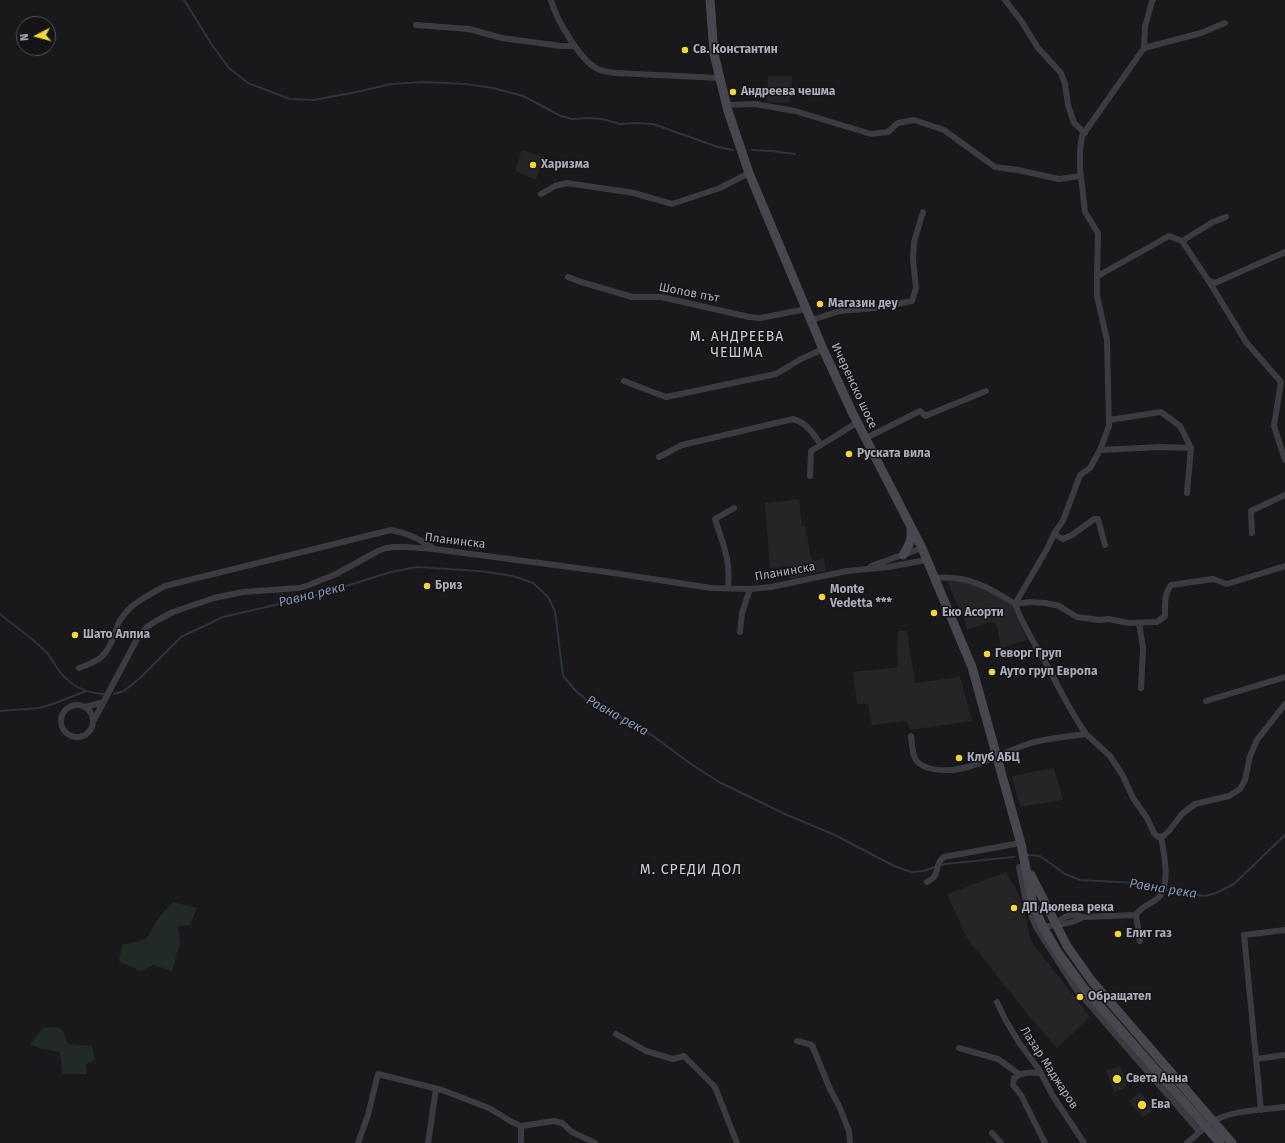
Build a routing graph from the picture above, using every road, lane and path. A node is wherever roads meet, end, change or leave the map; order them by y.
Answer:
1 (551, 0) edge
2 (710, 0) edge
3 (1005, 0) edge
4 (1152, 0) edge
5 (1225, 23) dead end
6 (416, 25) dead end
7 (575, 46) junction
8 (1144, 48) junction
9 (720, 78) junction
10 (726, 105) junction
11 (1085, 133) junction
12 (749, 173) junction
13 (1081, 176) junction
14 (541, 194) dead end
15 (923, 212) dead end
16 (1226, 217) dead end
17 (1182, 241) junction
18 (1285, 252) edge
19 (568, 277) dead end
20 (1097, 277) junction
21 (1208, 280) junction
22 (807, 309) junction
23 (812, 320) junction
24 (823, 349) junction
25 (624, 381) dead end
26 (986, 391) dead end
27 (1109, 420) junction
28 (858, 422) junction
29 (866, 438) junction
30 (1282, 441) edge
31 (821, 444) junction
32 (1191, 448) junction
33 (1100, 450) junction
34 (659, 458) dead end
35 (1285, 460) edge
36 (810, 476) dead end
37 (1187, 493) dead end
38 (1285, 495) edge
39 (734, 508) dead end
40 (910, 525) junction
41 (1252, 533) dead end
42 (1054, 534) junction
43 (1105, 545) dead end
44 (922, 548) junction
45 (434, 549) junction
46 (903, 554) junction
47 (927, 560) junction
48 (1285, 566) edge
49 (860, 569) junction
50 (935, 578) junction
51 (728, 588) junction
52 (750, 589) junction
53 (1016, 604) junction
54 (1139, 623) junction
55 (740, 632) dead end
56 (79, 668) dead end
57 (1285, 677) edge
58 (1141, 688) dead end
59 (1206, 701) dead end
60 (104, 702) junction
61 (1285, 704) edge
62 (85, 708) junction
63 (93, 722) junction
64 (1086, 734) junction
65 (912, 736) dead end
66 (998, 756) junction
67 (1162, 837) junction
68 (1021, 843) junction
69 (1022, 866) junction
70 (928, 882) dead end
71 (1136, 915) junction
72 (1056, 924) junction
73 (1043, 927) junction
74 (1285, 930) edge
75 (1140, 941) dead end
76 (997, 1002) dead end
77 (616, 1034) dead end
78 (797, 1041) dead end
79 (959, 1048) dead end
80 (1285, 1055) edge
81 (1256, 1059) junction
82 (1041, 1073) junction
83 (1018, 1074) junction
84 (436, 1089) junction
85 (1285, 1107) edge
86 (1262, 1110) junction
87 (521, 1126) junction
88 (1207, 1127) junction
89 (992, 1133) dead end
90 (358, 1143) edge
91 (428, 1143) edge
92 (521, 1143) edge
93 (595, 1143) edge
94 (737, 1143) edge
95 (850, 1143) edge
96 (1001, 1143) edge
97 (1045, 1143) edge
98 (1084, 1143) edge
99 (1187, 1143) edge
100 (1220, 1143) edge
101 (1232, 1143) edge

1 - 7 street
2 - 9 street, Ичеренско шосе
3 - 11 street
4 - 8 street
5 - 8 street
6 - 7 street
7 - 9 street
8 - 11 street
9 - 10 street, Ичеренско шосе
10 - 12 street, Ичеренско шосе
10 - 13 street
11 - 13 street
12 - 14 street
12 - 22 street, Ичеренско шосе
13 - 20 street
15 - 23 street
16 - 17 street
17 - 20 street
17 - 21 street
18 - 21 street
19 - 22 street, Шопов път
20 - 27 street
21 - 30 street
22 - 23 street, Ичеренско шосе
23 - 24 street, Ичеренско шосе
24 - 25 street
24 - 28 street, Ичеренско шосе
26 - 29 street
27 - 32 street
27 - 33 street
28 - 29 street, Ичеренско шосе
28 - 31 street
29 - 40 street, Ичеренско шосе
30 - 35 street
31 - 34 street
31 - 36 street
32 - 33 street
32 - 37 street
33 - 42 street
38 - 41 street
39 - 51 street
40 - 44 street, Ичеренско шосе
40 - 46 street
42 - 43 street
42 - 53 street
44 - 46 street
44 - 47 street, Ичеренско шосе
45 - 51 street, Планинска
45 - 56 street
45 - 60 street, Планинска
46 - 49 street
47 - 49 street
47 - 50 street, Ичеренско шосе
48 - 54 street
49 - 52 street, Планинска
50 - 53 street
50 - 66 street, Ичеренско шосе
51 - 52 street, Планинска
52 - 55 street
53 - 54 street
53 - 64 street
54 - 58 street
57 - 59 street
60 - 62 street
60 - 63 street, Планинска
61 - 67 street
62 - 63 street
62 - 63 street
64 - 66 street
64 - 67 street
65 - 66 street
66 - 68 street, Ичеренско шосе
67 - 71 street
68 - 69 street, Ичеренско шосе
68 - 70 street
69 - 72 street
69 - 73 street
69 - 88 street
71 - 72 street
71 - 75 street
72 - 73 street
72 - 88 street
73 - 88 street
74 - 81 street
76 - 82 street, Лазар Маджаров
77 - 94 street
78 - 95 street
79 - 83 street
80 - 81 street
81 - 86 street
82 - 83 street
82 - 98 street, Лазар Маджаров
83 - 97 street
84 - 87 street
84 - 90 street
84 - 91 street
85 - 86 street
86 - 88 street
87 - 92 street
87 - 93 street
88 - 99 street
88 - 100 street
88 - 101 street
89 - 96 street

